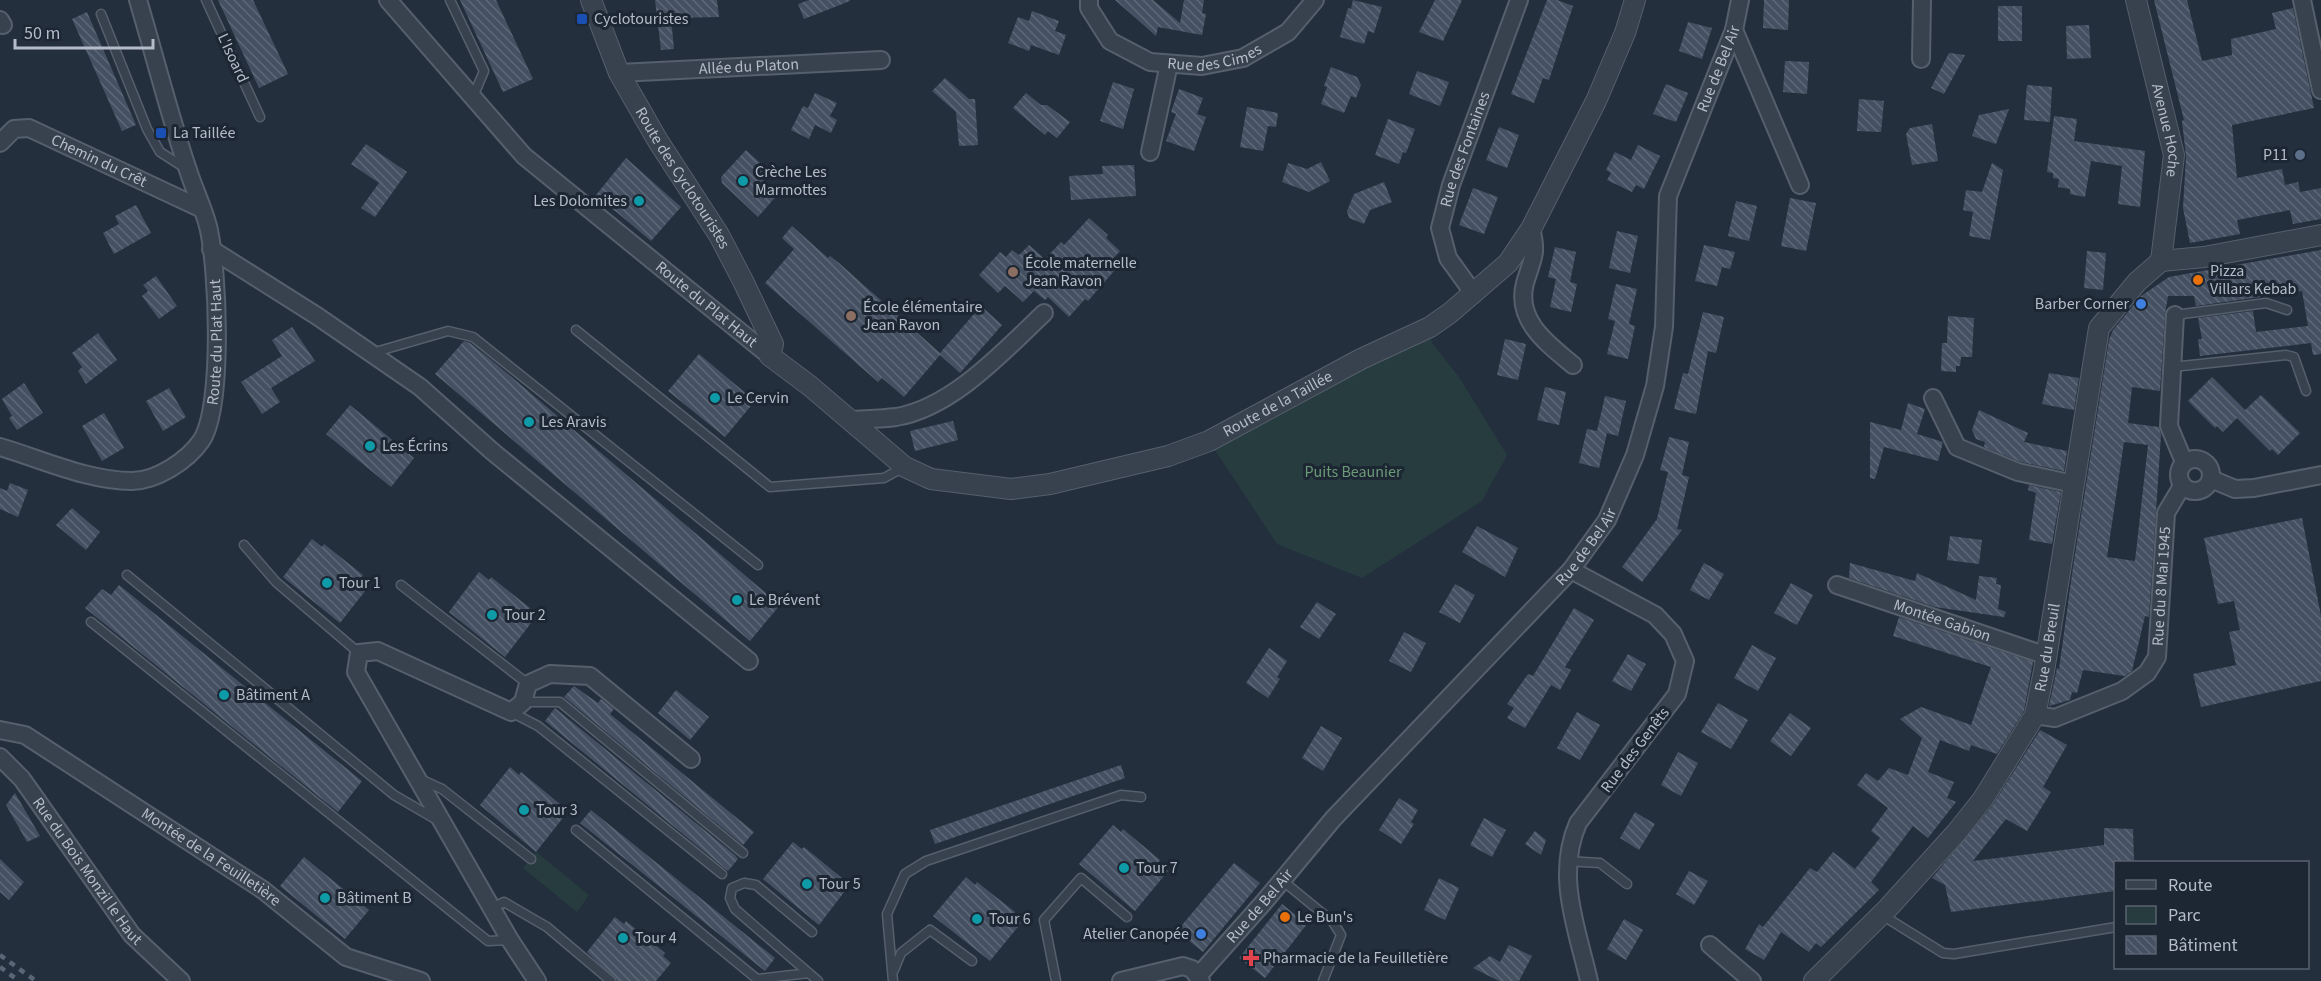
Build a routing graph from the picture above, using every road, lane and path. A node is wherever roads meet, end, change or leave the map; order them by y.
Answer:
1 (138, 0) edge
2 (206, 0) edge
3 (388, 0) edge
4 (450, 0) edge
5 (591, 0) edge
6 (1089, 0) edge
7 (1315, 0) edge
8 (1519, 0) edge
9 (1635, 0) edge
10 (1740, 0) edge
11 (1922, 0) edge
12 (2136, 0) edge
13 (2302, 0) edge
14 (100, 14) dead end
15 (1734, 30) junction
16 (1921, 59) dead end
17 (881, 60) dead end
18 (1168, 64) junction
19 (619, 73) junction
20 (2321, 90) edge
21 (473, 97) junction
22 (260, 117) dead end
23 (0, 143) edge
24 (1150, 152) dead end
25 (188, 170) junction
26 (1800, 185) dead end
27 (202, 209) junction
28 (1531, 230) junction
29 (2321, 235) edge
30 (211, 249) junction
31 (2161, 261) junction
32 (1474, 294) junction
33 (2286, 310) dead end
34 (1044, 314) dead end
35 (2175, 315) joint
36 (576, 330) dead end
37 (372, 353) junction
38 (770, 356) junction
39 (1573, 365) dead end
40 (2172, 367) junction
41 (2306, 391) dead end
42 (1933, 398) dead end
43 (850, 420) junction
44 (0, 447) edge
45 (2184, 462) junction
46 (905, 467) junction
47 (2321, 476) edge
48 (2211, 479) junction
49 (2074, 484) junction
50 (2182, 486) junction
51 (244, 545) dead end
52 (758, 565) dead end
53 (1570, 570) junction
54 (127, 575) dead end
55 (401, 585) dead end
56 (1837, 585) dead end
57 (91, 622) dead end
58 (359, 653) junction
59 (2047, 656) junction
60 (749, 661) dead end
61 (528, 684) junction
62 (517, 707) junction
63 (2035, 715) junction
64 (0, 730) edge
65 (0, 757) edge
66 (692, 759) dead end
67 (417, 778) junction
68 (1141, 797) dead end
69 (443, 824) junction
70 (576, 830) dead end
71 (743, 853) dead end
72 (531, 859) dead end
73 (1566, 861) junction
74 (722, 874) dead end
75 (1283, 881) junction
76 (1627, 884) dead end
77 (492, 908) junction
78 (1881, 914) junction
79 (1127, 917) dead end
80 (2114, 927) edge
81 (812, 932) dead end
82 (510, 940) junction
83 (1710, 945) dead end
84 (972, 961) dead end
85 (809, 973) junction
86 (893, 976) edge
87 (1200, 978) edge
88 (181, 981) edge
89 (421, 981) edge
90 (537, 981) edge
91 (611, 981) edge
92 (818, 981) edge
93 (1056, 981) edge
94 (1122, 981) edge
95 (1323, 981) edge
96 (1589, 981) edge
97 (1752, 981) edge
98 (1814, 981) edge

1 - 25 street, Route du Plat Haut
2 - 22 lane, L'Isoard
3 - 21 street, Route du Plat Haut
4 - 21 lane
5 - 19 street, Route des Cyclotouristes
6 - 18 street, Rue des Cimes
7 - 18 street, Rue des Cimes
8 - 32 street, Rue des Fontaines
9 - 28 street, Route de la Taillée
10 - 15 street, Rue de Bel Air
11 - 16 street
12 - 31 street, Avenue Hoche
13 - 20 street
14 - 25 lane
15 - 26 street
15 - 53 street, Rue de Bel Air
17 - 19 street, Allée du Platon
18 - 24 street
19 - 38 street, Route des Cyclotouristes
21 - 38 street, Route du Plat Haut
23 - 27 street, Chemin du Crêt
25 - 27 street, Route du Plat Haut
27 - 30 street, Route du Plat Haut
28 - 32 street, Route de la Taillée
28 - 39 street
29 - 31 street
30 - 37 street
30 - 44 street, Route du Plat Haut
31 - 49 street, Rue du Breuil
32 - 46 street, Route de la Taillée
33 - 35 lane
34 - 43 street
35 - 40 street
36 - 46 lane
37 - 52 lane
37 - 60 street
38 - 43 street, Route de la Taillée
40 - 41 lane
40 - 45 street
42 - 49 street
43 - 46 street, Route de la Taillée
45 - 48 street
45 - 50 street
47 - 48 street
48 - 50 street
49 - 59 street, Rue du Breuil
50 - 63 street, Rue du 8 Mai 1945
51 - 58 lane
53 - 73 street, Rue des Genêts
53 - 75 street, Rue de Bel Air
54 - 69 lane
55 - 61 lane
56 - 59 street, Montée Gabion
57 - 82 lane
58 - 62 street
58 - 67 street
59 - 63 street, Rue du Breuil
61 - 62 street
61 - 66 street
62 - 71 lane
62 - 74 lane
63 - 78 street, Rue du Breuil
64 - 89 street, Montée de la Feuilletière
65 - 88 street, Rue du Bois Monzil le Haut
67 - 69 street
67 - 72 lane
68 - 86 lane
69 - 77 street
70 - 85 lane
73 - 76 lane
73 - 96 street, Rue des Genêts
75 - 87 street, Rue de Bel Air
75 - 95 lane
77 - 82 street
77 - 91 lane
78 - 80 lane
78 - 98 street, Rue du Breuil
79 - 93 lane
81 - 85 lane
82 - 90 street
83 - 97 street
84 - 86 lane
85 - 92 lane
87 - 94 street

